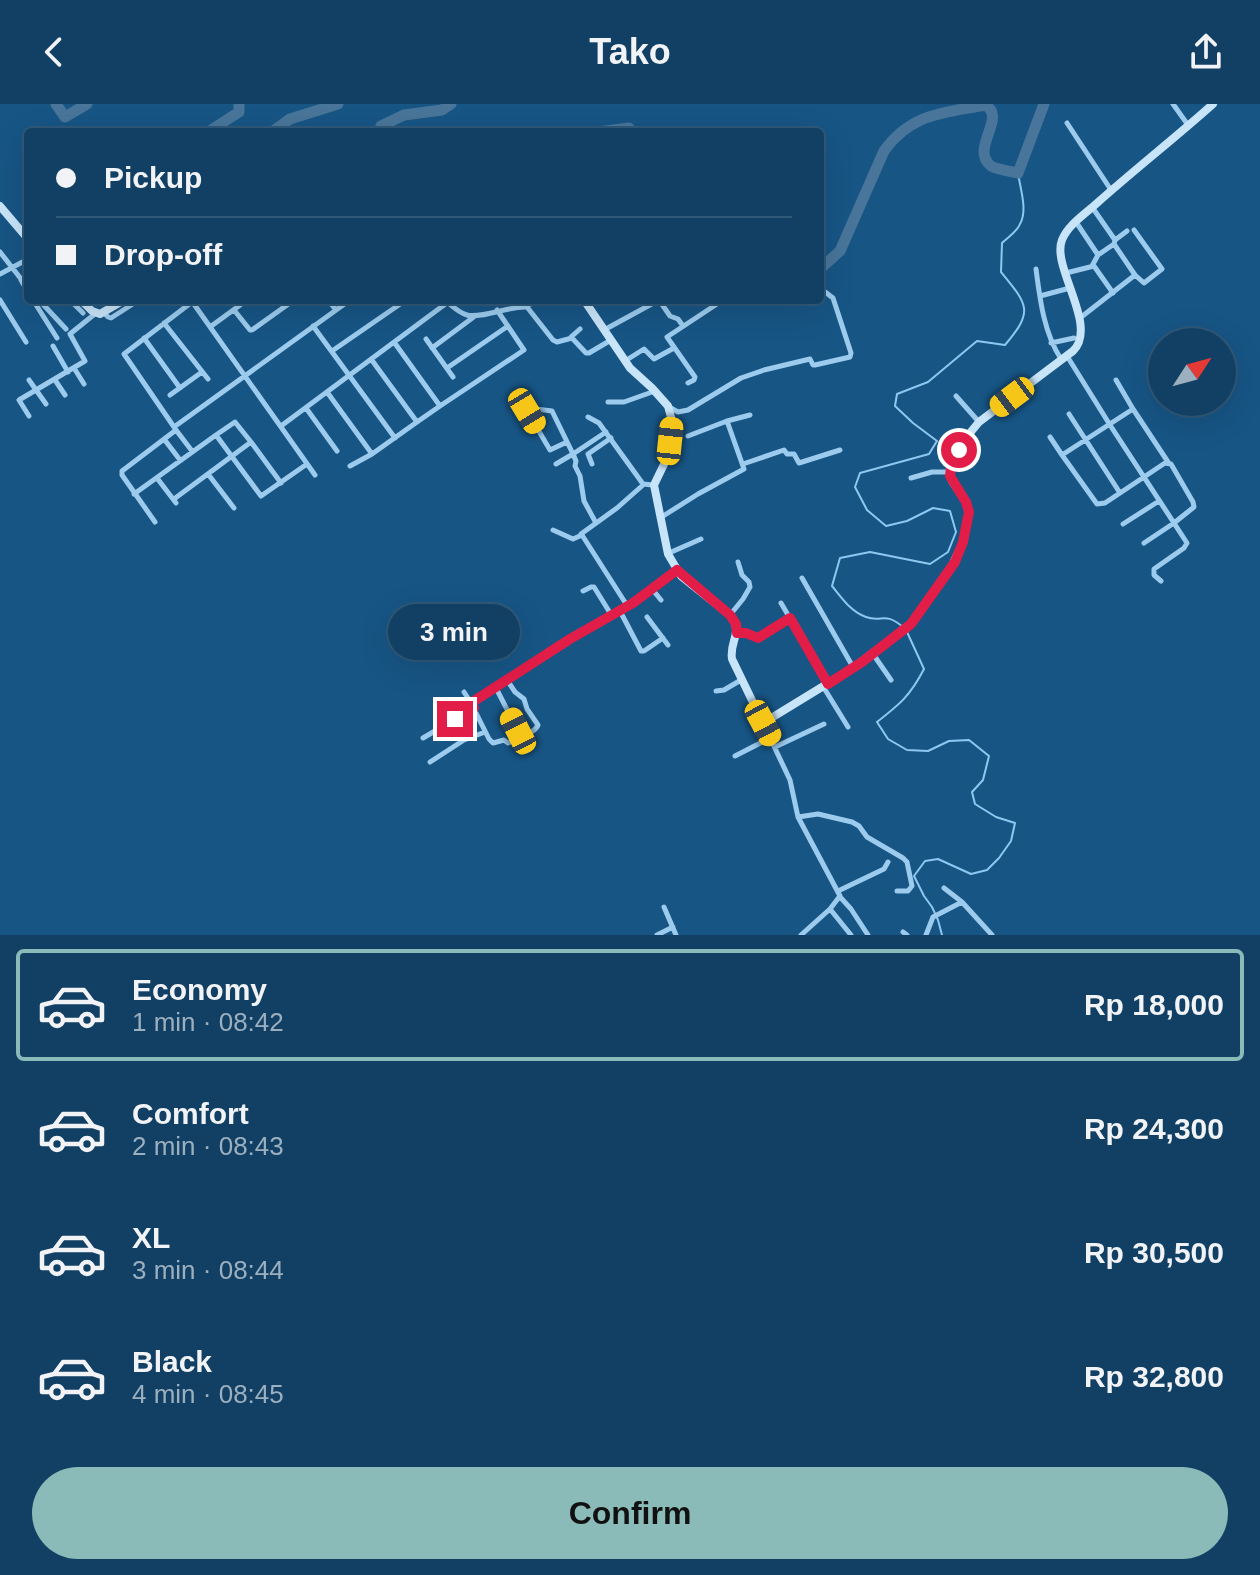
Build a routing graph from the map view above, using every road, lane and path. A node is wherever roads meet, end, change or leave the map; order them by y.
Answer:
1 (1173, 104) edge
2 (1213, 104) edge
3 (1067, 123) dead end
4 (1188, 125) junction
5 (1111, 190) junction
6 (0, 206) edge
7 (1092, 207) junction
8 (1076, 222) junction
9 (24, 234) edge
10 (1114, 242) junction
11 (0, 252) edge
12 (1098, 255) junction
13 (24, 261) edge
14 (1092, 266) junction
15 (13, 268) junction
16 (1036, 269) dead end
17 (1066, 273) junction
18 (0, 274) edge
19 (1135, 275) junction
20 (24, 278) edge
21 (21, 280) junction
22 (24, 284) edge
23 (1071, 288) junction
24 (824, 291) edge
25 (1113, 293) junction
26 (1040, 296) junction
27 (0, 300) edge
28 (38, 304) edge
29 (40, 304) edge
30 (74, 304) edge
31 (85, 304) edge
32 (117, 304) edge
33 (133, 304) edge
34 (187, 304) edge
35 (193, 304) edge
36 (242, 304) edge
37 (288, 304) edge
38 (331, 304) edge
39 (344, 304) edge
40 (400, 304) edge
41 (442, 304) edge
42 (450, 304) edge
43 (530, 304) edge
44 (587, 304) edge
45 (652, 304) edge
46 (662, 304) edge
47 (717, 304) edge
48 (524, 306) junction
49 (234, 310) junction
50 (336, 310) junction
51 (497, 310) junction
52 (83, 313) dead end
53 (100, 313) junction
54 (476, 315) junction
55 (1079, 318) junction
56 (164, 323) junction
57 (313, 326) junction
58 (508, 326) junction
59 (683, 326) junction
60 (210, 327) junction
61 (66, 329) dead end
62 (580, 329) dead end
63 (604, 330) junction
64 (570, 337) junction
65 (57, 338) dead end
66 (144, 338) junction
67 (1074, 338) dead end
68 (426, 339) dead end
69 (611, 339) junction
70 (26, 342) dead end
71 (394, 342) junction
72 (1051, 343) junction
73 (53, 346) dead end
74 (432, 348) junction
75 (674, 348) junction
76 (332, 351) junction
77 (1064, 357) junction
78 (371, 359) junction
79 (625, 361) junction
80 (447, 368) junction
81 (71, 370) junction
82 (202, 372) junction
83 (350, 375) junction
84 (246, 376) junction
85 (453, 377) dead end
86 (208, 379) dead end
87 (29, 380) dead end
88 (55, 380) junction
89 (1116, 380) dead end
90 (688, 383) dead end
91 (84, 384) dead end
92 (180, 388) junction
93 (36, 390) junction
94 (655, 391) junction
95 (327, 392) junction
96 (65, 395) dead end
97 (170, 395) dead end
98 (956, 396) dead end
99 (608, 402) dead end
100 (46, 404) dead end
101 (440, 406) junction
102 (668, 406) junction
103 (306, 408) junction
104 (1133, 409) junction
105 (527, 411) junction
106 (1069, 414) dead end
107 (519, 415) dead end
108 (750, 415) dead end
109 (29, 416) dead end
110 (588, 417) dead end
111 (727, 421) junction
112 (417, 422) junction
113 (979, 422) junction
114 (1110, 425) junction
115 (281, 426) junction
116 (175, 428) junction
117 (606, 432) junction
118 (216, 435) junction
119 (688, 436) dead end
120 (1050, 437) dead end
121 (395, 438) junction
122 (611, 438) junction
123 (164, 439) junction
124 (1086, 440) junction
125 (251, 442) junction
126 (567, 442) junction
127 (840, 450) dead end
128 (192, 451) junction
129 (337, 451) dead end
130 (372, 454) junction
131 (573, 454) junction
132 (1062, 455) junction
133 (231, 457) junction
134 (180, 460) junction
135 (1168, 462) junction
136 (307, 464) junction
137 (556, 464) dead end
138 (592, 464) dead end
139 (743, 464) junction
140 (350, 466) dead end
141 (950, 472) junction
142 (208, 474) junction
143 (315, 475) dead end
144 (157, 478) junction
145 (911, 478) dead end
146 (1145, 478) junction
147 (281, 483) junction
148 (643, 485) junction
149 (654, 485) junction
150 (1120, 493) junction
151 (134, 494) junction
152 (1159, 501) junction
153 (234, 508) dead end
154 (660, 518) junction
155 (155, 522) dead end
156 (596, 523) junction
157 (1174, 523) junction
158 (1123, 524) dead end
159 (553, 530) dead end
160 (581, 534) junction
161 (701, 539) dead end
162 (1144, 543) dead end
163 (668, 554) junction
164 (738, 562) dead end
165 (677, 570) junction
166 (802, 578) dead end
167 (1161, 581) dead end
168 (652, 589) junction
169 (583, 591) dead end
170 (661, 600) dead end
171 (781, 603) dead end
172 (628, 607) junction
173 (620, 611) junction
174 (730, 615) junction
175 (612, 616) junction
176 (647, 617) dead end
177 (790, 618) junction
178 (737, 631) junction
179 (663, 638) junction
180 (668, 645) dead end
181 (873, 654) junction
182 (853, 668) junction
183 (507, 680) junction
184 (741, 680) junction
185 (891, 680) dead end
186 (826, 686) junction
187 (496, 688) junction
188 (716, 691) dead end
189 (464, 692) dead end
190 (473, 705) junction
191 (763, 723) junction
192 (824, 724) dead end
193 (848, 727) dead end
194 (485, 732) junction
195 (521, 736) junction
196 (423, 738) dead end
197 (770, 738) junction
198 (775, 747) junction
199 (735, 756) dead end
200 (430, 762) dead end
201 (798, 817) junction
202 (888, 862) dead end
203 (944, 888) dead end
204 (838, 891) junction
205 (897, 891) dead end
206 (841, 898) junction
207 (962, 902) junction
208 (664, 907) dead end
209 (830, 909) junction
210 (673, 927) junction
211 (657, 935) edge
212 (676, 935) edge
213 (801, 935) edge
214 (851, 935) edge
215 (868, 935) edge
216 (926, 935) edge
217 (992, 935) edge

1 - 4 street
2 - 4 street
3 - 5 street
4 - 5 street
5 - 7 street
6 - 9 street
7 - 8 street
7 - 10 street
8 - 12 street
8 - 17 street
10 - 12 street
10 - 19 street
10 - 19 street
11 - 15 street
12 - 14 street
13 - 15 street
14 - 17 street
14 - 25 street
15 - 18 street
15 - 21 street
16 - 26 street
17 - 23 street
19 - 25 street
20 - 21 street
21 - 22 street
23 - 26 street
23 - 55 street
24 - 102 street
25 - 55 street
26 - 72 street
27 - 70 street
28 - 65 street
29 - 61 street
30 - 52 street
31 - 53 street
32 - 53 street
33 - 53 street
34 - 56 street
35 - 60 street
36 - 49 street
37 - 49 street
38 - 50 street
39 - 50 street
40 - 76 street
41 - 71 street
42 - 54 street
43 - 48 street
44 - 63 street
45 - 63 street
46 - 59 street
47 - 59 street
48 - 51 street
48 - 64 street
49 - 60 street
50 - 57 street
51 - 54 street
51 - 58 street
53 - 81 street
54 - 74 street
55 - 77 street
56 - 66 street
56 - 82 street
57 - 76 street
57 - 84 street
58 - 80 street
58 - 101 street
59 - 75 street
60 - 84 street
62 - 64 street
63 - 69 street
64 - 69 street
66 - 92 street
66 - 116 street
67 - 72 street
68 - 74 street
69 - 79 street
71 - 78 street
71 - 101 street
72 - 77 street
73 - 81 street
74 - 80 street
75 - 79 street
75 - 90 street
76 - 83 street
77 - 113 street
77 - 114 street
78 - 83 street
78 - 112 street
79 - 94 street
80 - 85 street
81 - 88 street
81 - 91 street
82 - 86 street
82 - 92 street
83 - 95 street
83 - 121 street
84 - 115 street
84 - 116 street
87 - 93 street
88 - 93 street
88 - 96 street
89 - 104 street
92 - 97 street
93 - 100 street
93 - 109 street
94 - 99 street
94 - 102 street
95 - 103 street
95 - 130 street
98 - 113 street
101 - 112 street
102 - 149 street
103 - 115 street
103 - 129 street
104 - 114 street
104 - 135 street
105 - 107 street
105 - 126 street
105 - 126 street
106 - 124 street
108 - 111 street
110 - 117 street
111 - 119 street
111 - 139 street
112 - 121 street
113 - 141 street
114 - 124 street
114 - 146 street
115 - 136 street
116 - 123 street
116 - 128 street
117 - 122 street
117 - 131 street
118 - 125 street
118 - 128 street
118 - 133 street
120 - 132 street
121 - 130 street
122 - 138 street
122 - 148 street
123 - 134 street
123 - 151 street
124 - 132 street
124 - 150 street
125 - 133 street
125 - 147 street
126 - 131 street
127 - 139 street
128 - 134 street
130 - 140 street
131 - 137 street
131 - 156 street
132 - 150 street
133 - 142 street
133 - 147 street
134 - 144 street
135 - 146 street
135 - 157 street
136 - 143 street
136 - 147 street
139 - 154 street
141 - 145 street
141 - 181 street
142 - 144 street
142 - 153 street
144 - 151 street
146 - 150 street
146 - 152 street
148 - 149 street
148 - 156 street
149 - 154 street
151 - 155 street
152 - 157 street
152 - 158 street
154 - 163 street
156 - 160 street
157 - 162 street
157 - 167 street
159 - 160 street
160 - 172 street
161 - 163 street
163 - 165 street
164 - 174 street
165 - 168 street
165 - 174 street
166 - 182 street
168 - 170 street
168 - 172 street
169 - 175 street
171 - 177 street
172 - 173 street
173 - 175 street
173 - 179 street
174 - 178 street
175 - 183 street
176 - 179 street
177 - 178 street
177 - 186 street
178 - 184 street
179 - 180 street
181 - 182 street
181 - 185 street
182 - 186 street
183 - 187 street
183 - 195 street
184 - 188 street
184 - 191 street
186 - 191 street
186 - 193 street
187 - 190 street
187 - 195 street
189 - 190 street
190 - 194 street
190 - 196 street
191 - 197 street
192 - 198 street
194 - 195 street
194 - 200 street
197 - 198 street
197 - 199 street
198 - 201 street
201 - 204 street
201 - 205 street
202 - 204 street
203 - 207 street
204 - 206 street
206 - 209 street
206 - 215 street
207 - 216 street
207 - 217 street
208 - 210 street
209 - 213 street
209 - 214 street
210 - 211 street
210 - 212 street

